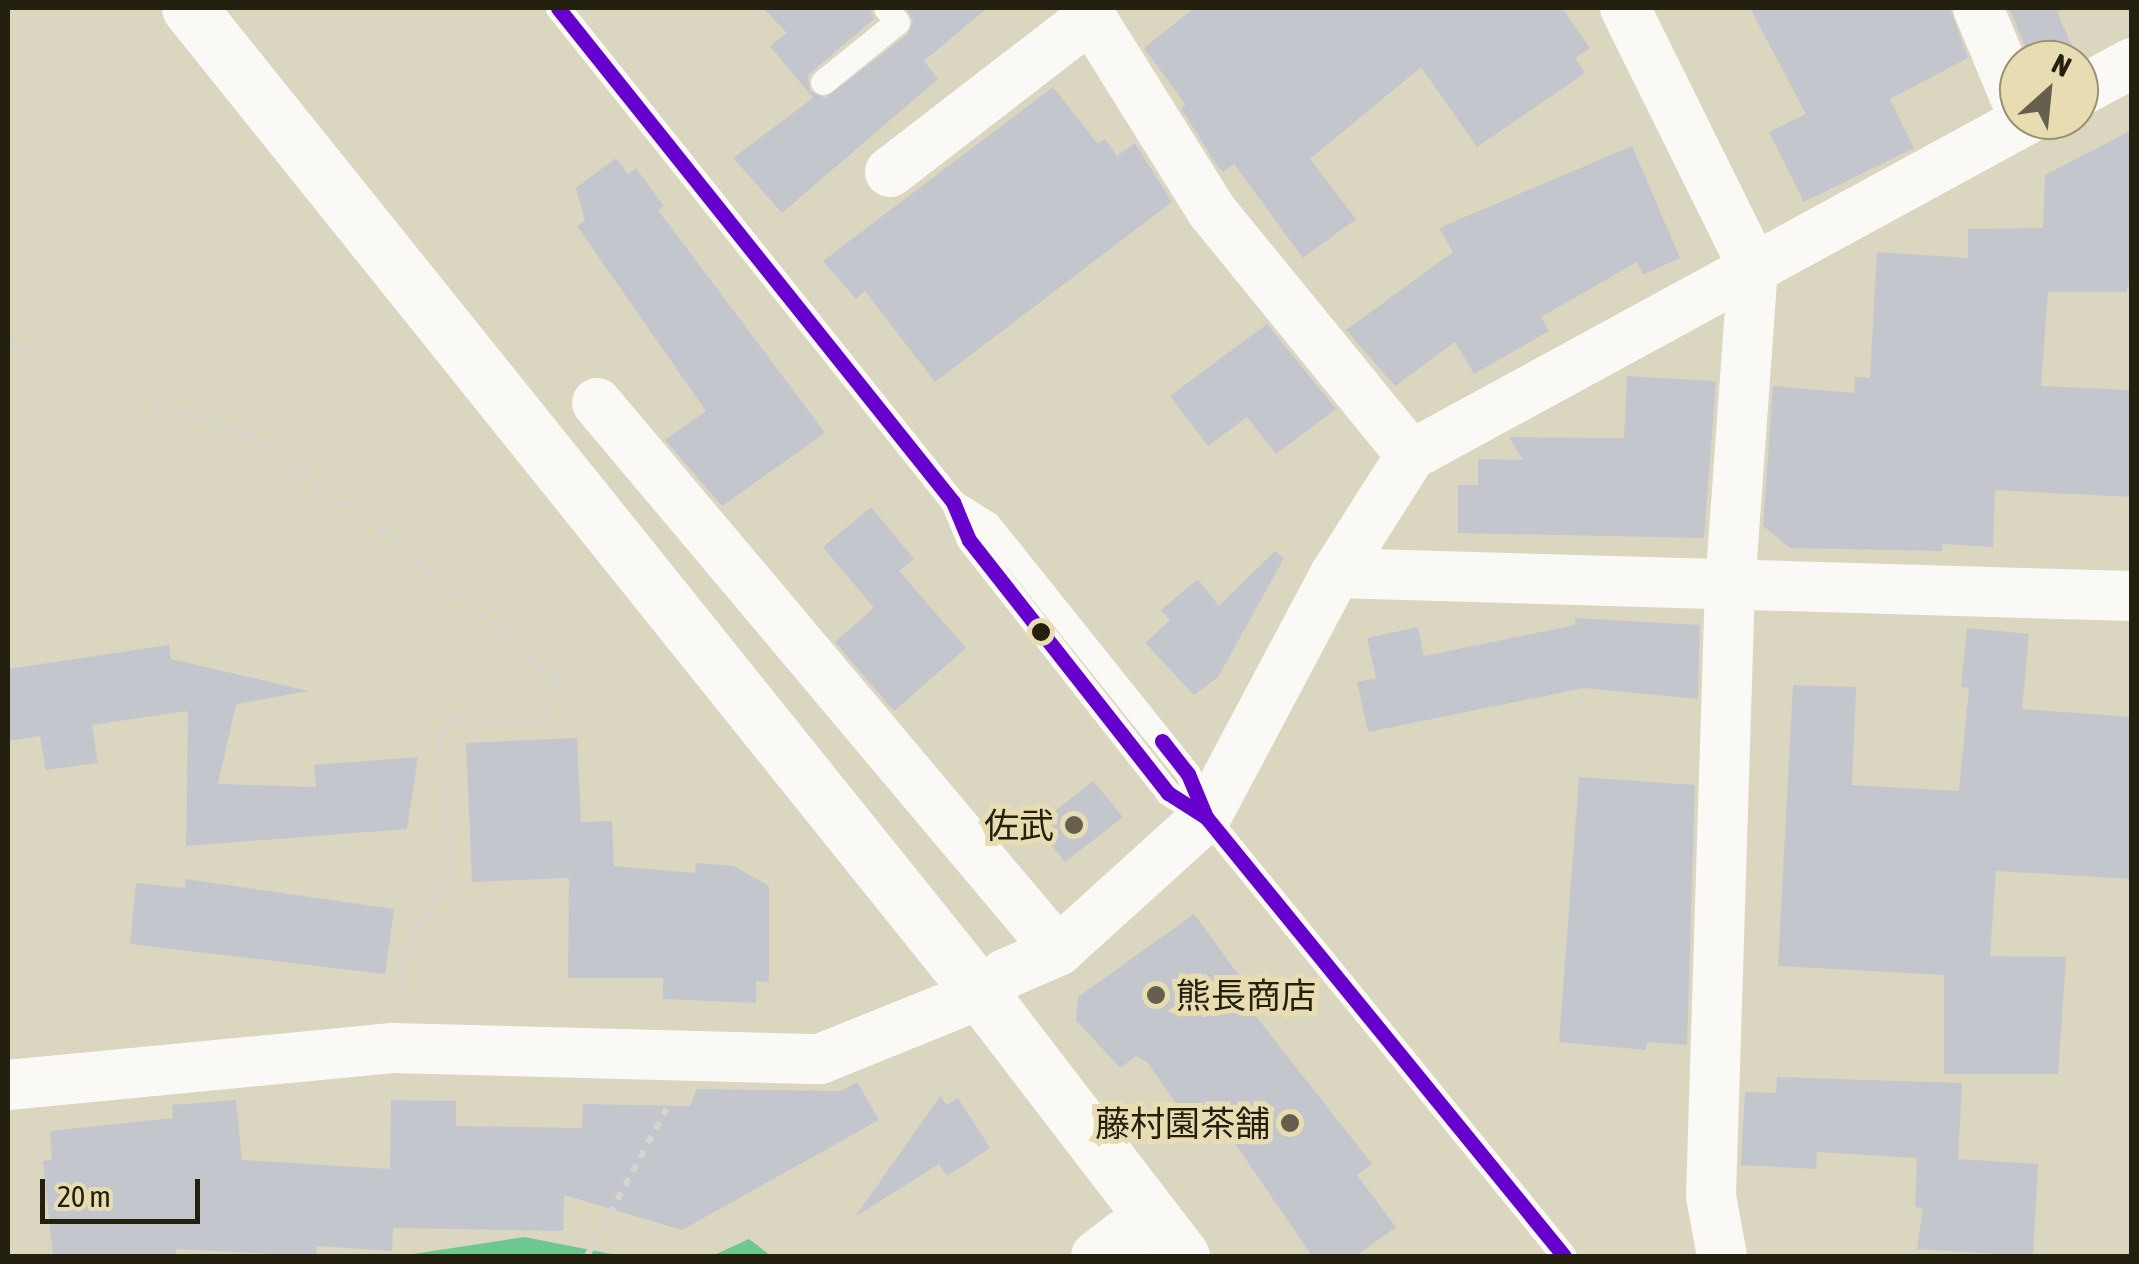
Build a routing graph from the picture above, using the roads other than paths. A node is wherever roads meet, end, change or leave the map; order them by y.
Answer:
1 (189, 8) edge
2 (558, 8) edge
3 (886, 8) edge
4 (1625, 8) edge
5 (1978, 8) edge
6 (1088, 12) edge
7 (1999, 59) edge
8 (2132, 63) edge
9 (2099, 81) edge
10 (822, 82) dead end
11 (1999, 134) edge
12 (890, 172) dead end
13 (1754, 267) junction
14 (597, 404) dead end
15 (1411, 454) junction
16 (1336, 573) junction
17 (1730, 584) junction
18 (2132, 596) edge
19 (1206, 817) junction
20 (1058, 951) junction
21 (981, 994) junction
22 (8, 1084) edge
23 (1168, 1240) edge
24 (1096, 1256) edge
25 (1564, 1256) edge
26 (1722, 1256) edge

1 - 21 street
2 - 19 lane
3 - 10 lane
4 - 13 street
5 - 7 street
6 - 12 street
6 - 15 street
8 - 9 street
11 - 13 street
13 - 15 street
13 - 17 street
14 - 20 street
15 - 16 street
16 - 17 street
16 - 19 street
17 - 18 street
17 - 26 street
19 - 20 street
19 - 25 lane
20 - 21 street
21 - 22 street
21 - 23 street
23 - 24 street

